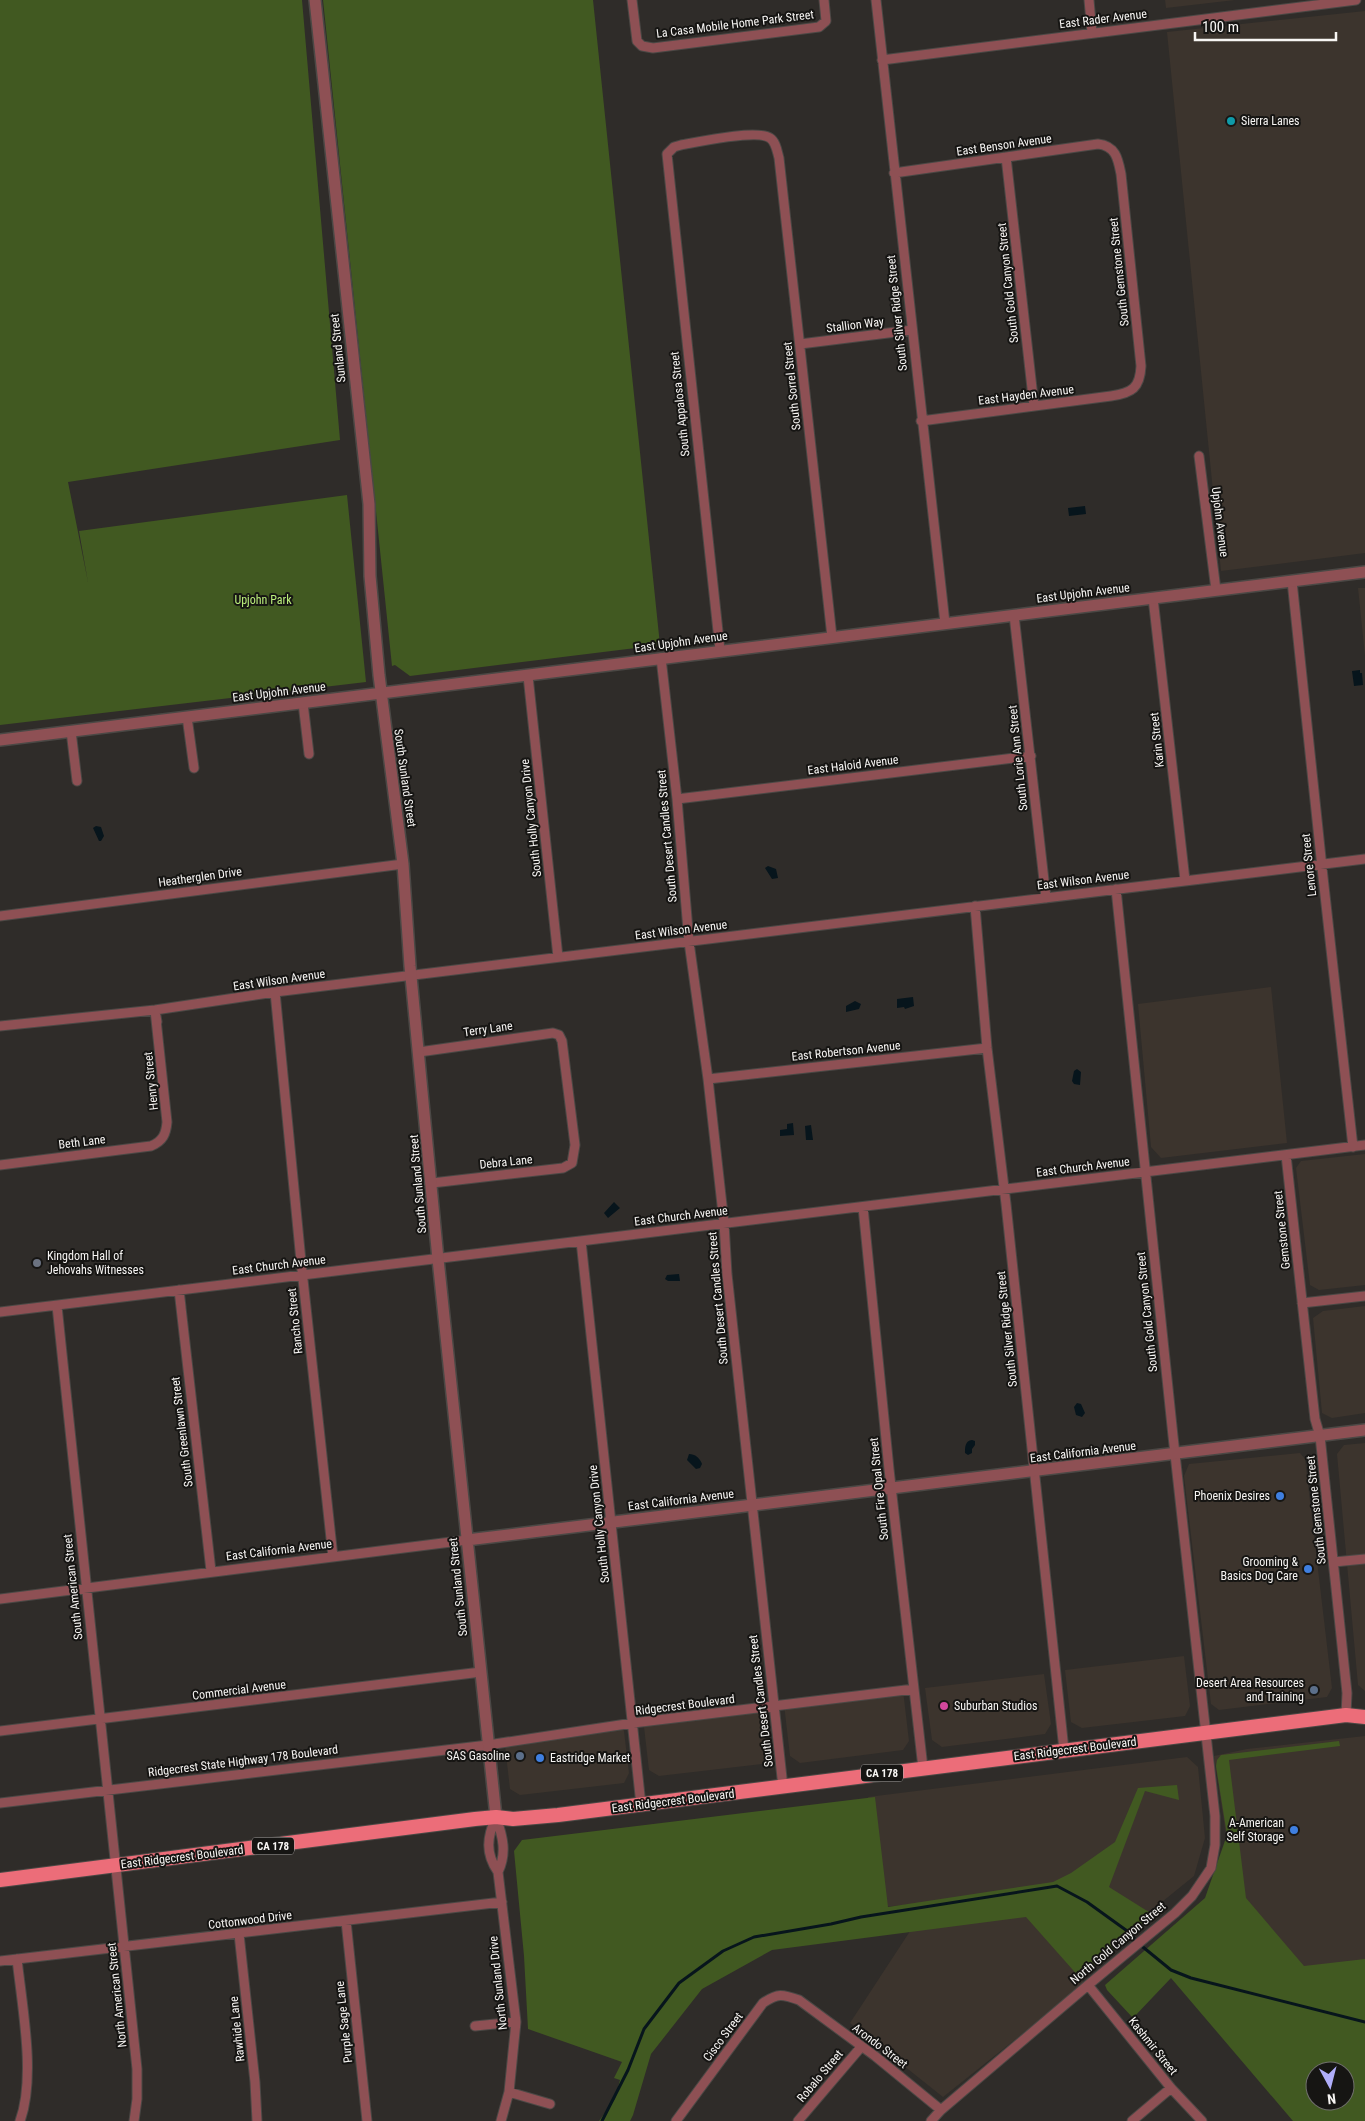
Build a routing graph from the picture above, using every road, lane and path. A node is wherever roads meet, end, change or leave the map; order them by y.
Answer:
1 (315, 0) edge
2 (632, 0) edge
3 (824, 0) edge
4 (876, 0) edge
5 (1089, 0) edge
6 (1356, 0) edge
7 (1092, 33) junction
8 (882, 60) junction
9 (1115, 152) joint
10 (667, 154) joint
11 (1006, 158) junction
12 (894, 173) junction
13 (912, 330) junction
14 (800, 344) junction
15 (1134, 389) joint
16 (1034, 406) junction
17 (921, 421) junction
18 (1199, 456) dead end
19 (1365, 572) edge
20 (1292, 581) junction
21 (1216, 590) junction
22 (1154, 598) junction
23 (1014, 615) junction
24 (945, 623) junction
25 (832, 637) junction
26 (720, 650) junction
27 (661, 658) junction
28 (528, 676) junction
29 (381, 694) junction
30 (303, 703) junction
31 (187, 717) junction
32 (70, 731) junction
33 (0, 740) edge
34 (309, 754) dead end
35 (1031, 756) junction
36 (194, 768) dead end
37 (77, 781) dead end
38 (677, 799) junction
39 (1365, 859) edge
40 (403, 864) junction
41 (1322, 865) junction
42 (1185, 880) junction
43 (1116, 889) junction
44 (1046, 898) junction
45 (975, 906) junction
46 (0, 916) edge
47 (689, 942) junction
48 (558, 957) junction
49 (411, 976) junction
50 (275, 992) junction
51 (155, 1010) junction
52 (0, 1026) edge
53 (986, 1048) junction
54 (419, 1052) junction
55 (708, 1079) junction
56 (164, 1138) joint
57 (1365, 1145) edge
58 (1354, 1147) junction
59 (574, 1154) joint
60 (1286, 1155) junction
61 (0, 1165) edge
62 (1146, 1172) junction
63 (432, 1183) junction
64 (1004, 1189) junction
65 (863, 1207) junction
66 (724, 1223) junction
67 (581, 1241) junction
68 (438, 1258) junction
69 (302, 1274) junction
70 (179, 1290) junction
71 (1365, 1296) edge
72 (1302, 1303) junction
73 (57, 1306) junction
74 (0, 1312) edge
75 (1365, 1430) edge
76 (1320, 1436) junction
77 (1176, 1454) junction
78 (1035, 1472) junction
79 (892, 1488) junction
80 (752, 1504) junction
81 (612, 1522) junction
82 (467, 1540) junction
83 (333, 1557) junction
84 (1365, 1559) edge
85 (1334, 1562) junction
86 (211, 1571) junction
87 (86, 1588) junction
88 (0, 1599) edge
89 (481, 1672) junction
90 (914, 1689) junction
91 (1365, 1706) edge
92 (774, 1707) junction
93 (1346, 1715) junction
94 (1365, 1718) edge
95 (100, 1719) junction
96 (633, 1724) junction
97 (0, 1731) edge
98 (1205, 1732) junction
99 (488, 1744) junction
100 (1064, 1750) junction
101 (923, 1768) junction
102 (783, 1787) junction
103 (107, 1790) junction
104 (0, 1803) edge
105 (641, 1804) junction
106 (496, 1817) junction
107 (116, 1866) junction
108 (498, 1872) junction
109 (0, 1880) edge
110 (502, 1902) junction
111 (346, 1921) junction
112 (239, 1934) junction
113 (125, 1948) junction
114 (17, 1959) junction
115 (0, 1961) edge
116 (1088, 1985) junction
117 (804, 2003) joint
118 (516, 2022) junction
119 (475, 2026) dead end
120 (861, 2048) junction
121 (1171, 2088) junction
122 (509, 2092) junction
123 (550, 2104) dead end
124 (941, 2110) junction
125 (20, 2121) edge
126 (134, 2121) edge
127 (257, 2121) edge
128 (367, 2121) edge
129 (501, 2121) edge
130 (676, 2121) edge
131 (798, 2121) edge
132 (931, 2121) edge
133 (1132, 2121) edge
134 (1202, 2121) edge

1 - 29 street, Sunland Street
2 - 3 street, La Casa Mobile Home Park Street
4 - 8 street, South Silver Ridge Street
5 - 7 street
6 - 7 street, East Rader Avenue
7 - 8 street, East Rader Avenue
8 - 12 street, South Silver Ridge Street
9 - 11 street, East Benson Avenue
9 - 15 street, South Gemstone Street
10 - 14 street, South Sorrel Street
10 - 26 street, South Appalosa Street
11 - 12 street, East Benson Avenue
11 - 16 street, South Gold Canyon Street
12 - 13 street, South Silver Ridge Street
13 - 14 street, Stallion Way
13 - 17 street, South Silver Ridge Street
14 - 25 street, South Sorrel Street
15 - 16 street, East Hayden Avenue
16 - 17 street, East Hayden Avenue
17 - 24 street, South Silver Ridge Street
18 - 21 street, Upjohn Avenue
19 - 20 street, East Upjohn Avenue
20 - 21 street, East Upjohn Avenue
20 - 41 street, Lenore Street
21 - 22 street, East Upjohn Avenue
22 - 23 street, East Upjohn Avenue
22 - 42 street, Karin Street
23 - 24 street, East Upjohn Avenue
23 - 35 street, South Lorie Ann Street
24 - 25 street, East Upjohn Avenue
25 - 26 street, East Upjohn Avenue
26 - 27 street, East Upjohn Avenue
27 - 28 street, East Upjohn Avenue
27 - 38 street, South Desert Candles Street
28 - 29 street, East Upjohn Avenue
28 - 48 street, South Holly Canyon Drive
29 - 30 street, East Upjohn Avenue
29 - 40 street, South Sunland Street
30 - 31 street, East Upjohn Avenue
30 - 34 street
31 - 32 street, East Upjohn Avenue
31 - 36 street
32 - 33 street, East Upjohn Avenue
32 - 37 street
35 - 38 street, East Haloid Avenue
35 - 44 street, South Lorie Ann Street
38 - 47 street, South Desert Candles Street
39 - 41 street, East Wilson Avenue
40 - 46 street, Heatherglen Drive
40 - 49 street, South Sunland Street
41 - 42 street, East Wilson Avenue
41 - 58 street, Lenore Street
42 - 43 street, East Wilson Avenue
43 - 44 street, East Wilson Avenue
43 - 62 street, South Gold Canyon Street
44 - 45 street, East Wilson Avenue
45 - 47 street, East Wilson Avenue
45 - 53 street, South Silver Ridge Street
47 - 48 street, East Wilson Avenue
47 - 55 street, South Desert Candles Street
48 - 49 street, East Wilson Avenue
49 - 50 street, East Wilson Avenue
49 - 54 street, South Sunland Street
50 - 51 street, East Wilson Avenue
50 - 69 street, Rancho Street
51 - 52 street, East Wilson Avenue
51 - 56 street, Henry Street
53 - 55 street, East Robertson Avenue
53 - 64 street, South Silver Ridge Street
54 - 59 street, Terry Lane
54 - 63 street, South Sunland Street
55 - 66 street, South Desert Candles Street
56 - 61 street, Beth Lane
57 - 58 street, East Church Avenue
58 - 60 street, East Church Avenue
59 - 63 street, Debra Lane
60 - 62 street, East Church Avenue
60 - 72 street, Gemstone Street
62 - 64 street, East Church Avenue
62 - 77 street, South Gold Canyon Street
63 - 68 street, South Sunland Street
64 - 65 street, East Church Avenue
64 - 78 street, South Silver Ridge Street
65 - 66 street, East Church Avenue
65 - 79 street, South Fire Opal Street
66 - 67 street, East Church Avenue
66 - 80 street, South Desert Candles Street
67 - 68 street, East Church Avenue
67 - 81 street, South Holly Canyon Drive
68 - 69 street, East Church Avenue
68 - 82 street, South Sunland Street
69 - 70 street, East Church Avenue
69 - 83 street, Rancho Street
70 - 73 street, East Church Avenue
70 - 86 street, South Greenlawn Street
71 - 72 street
72 - 76 street, South Gemstone Street
73 - 74 street, East Church Avenue
73 - 87 street, South American Street
75 - 76 street, East California Avenue
76 - 77 street, East California Avenue
76 - 85 street, South Gemstone Street
77 - 78 street, East California Avenue
77 - 98 street, South Gold Canyon Street
78 - 79 street, East California Avenue
78 - 100 street, South Silver Ridge Street
79 - 80 street, East California Avenue
79 - 90 street, South Fire Opal Street
80 - 81 street, East California Avenue
80 - 92 street, South Desert Candles Street
81 - 82 street, East California Avenue
81 - 96 street, South Holly Canyon Drive
82 - 83 street, East California Avenue
82 - 89 street, South Sunland Street
83 - 86 street, East California Avenue
84 - 85 street
85 - 93 street, South Gemstone Street
86 - 87 street, East California Avenue
87 - 88 street, East California Avenue
87 - 95 street, South American Street
89 - 95 street, Commercial Avenue
89 - 99 street
90 - 92 street, Ridgecrest Boulevard
90 - 101 street, South Fire Opal Street
91 - 93 main road, East Ridgecrest Boulevard / CA 178
92 - 96 street, Ridgecrest Boulevard
92 - 102 street, South Desert Candles Street
93 - 94 main road, East Ridgecrest Boulevard / CA 178
93 - 98 main road, East Ridgecrest Boulevard / CA 178
95 - 97 street, Commercial Avenue
95 - 103 street, South American Street
96 - 99 street, Ridgecrest Boulevard
96 - 105 street, South Holly Canyon Drive
98 - 100 main road, East Ridgecrest Boulevard / CA 178
98 - 116 street, North Gold Canyon Street
99 - 103 street, Ridgecrest State Highway 178 Boulevard
99 - 106 street
100 - 101 main road, East Ridgecrest Boulevard / CA 178
101 - 102 main road, East Ridgecrest Boulevard / CA 178
102 - 105 main road, East Ridgecrest Boulevard / CA 178
103 - 104 street, Ridgecrest State Highway 178 Boulevard
103 - 107 street, South American Street
105 - 106 main road, East Ridgecrest Boulevard / CA 178
106 - 107 main road, East Ridgecrest Boulevard / CA 178
106 - 108 street, North Sunland Drive
106 - 108 street, North Sunland Drive
107 - 109 main road, East Ridgecrest Boulevard / CA 178
107 - 113 street, North American Street
108 - 110 street, North Sunland Drive
110 - 111 street, Cottonwood Drive
110 - 118 street, North Sunland Drive
111 - 112 street, Cottonwood Drive
111 - 128 street, Purple Sage Lane
112 - 113 street, Cottonwood Drive
112 - 127 street, Rawhide Lane
113 - 114 street, Cottonwood Drive
113 - 126 street, North American Street
114 - 115 street, Cottonwood Drive
114 - 125 street
116 - 121 street, Kashmir Street
116 - 124 street, North Gold Canyon Street
117 - 120 street, Arondo Street
117 - 130 street, Cisco Street
118 - 119 street
118 - 122 street, North Sunland Drive
120 - 124 street, Arondo Street
120 - 131 street, Robalo Street
121 - 133 street
121 - 134 street, Kashmir Street
122 - 123 street
122 - 129 street, North Sunland Drive
124 - 132 street, North Gold Canyon Street

